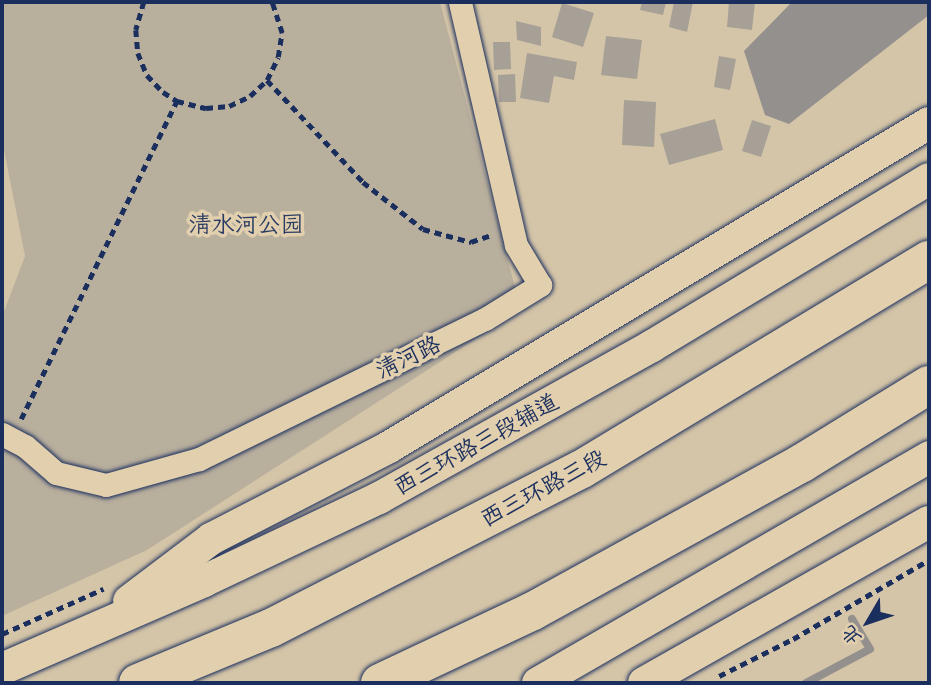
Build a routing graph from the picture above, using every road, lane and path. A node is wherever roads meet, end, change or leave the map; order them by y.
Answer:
1 (144, 2) edge
2 (272, 2) edge
3 (460, 2) edge
4 (267, 80) junction
5 (177, 101) junction
6 (929, 123) edge
7 (929, 180) edge
8 (512, 229) junction
9 (929, 260) edge
10 (929, 384) edge
11 (7, 436) edge
12 (929, 457) edge
13 (929, 522) edge
14 (929, 560) edge
15 (89, 631) junction
16 (2, 669) edge
17 (716, 678) dead end
18 (545, 680) edge
19 (138, 683) edge
20 (380, 683) edge
21 (644, 683) edge

1 - 5 path
2 - 4 path
3 - 8 street, 清河路
4 - 5 path
4 - 8 path
5 - 11 path
6 - 15 main road
7 - 15 main road, 西三环路三段辅道
8 - 11 street, 清河路
9 - 19 highway, 西三环路三段
10 - 20 highway
12 - 18 main road
13 - 21 main road
14 - 17 path
15 - 16 main road, 西三环路三段辅道

